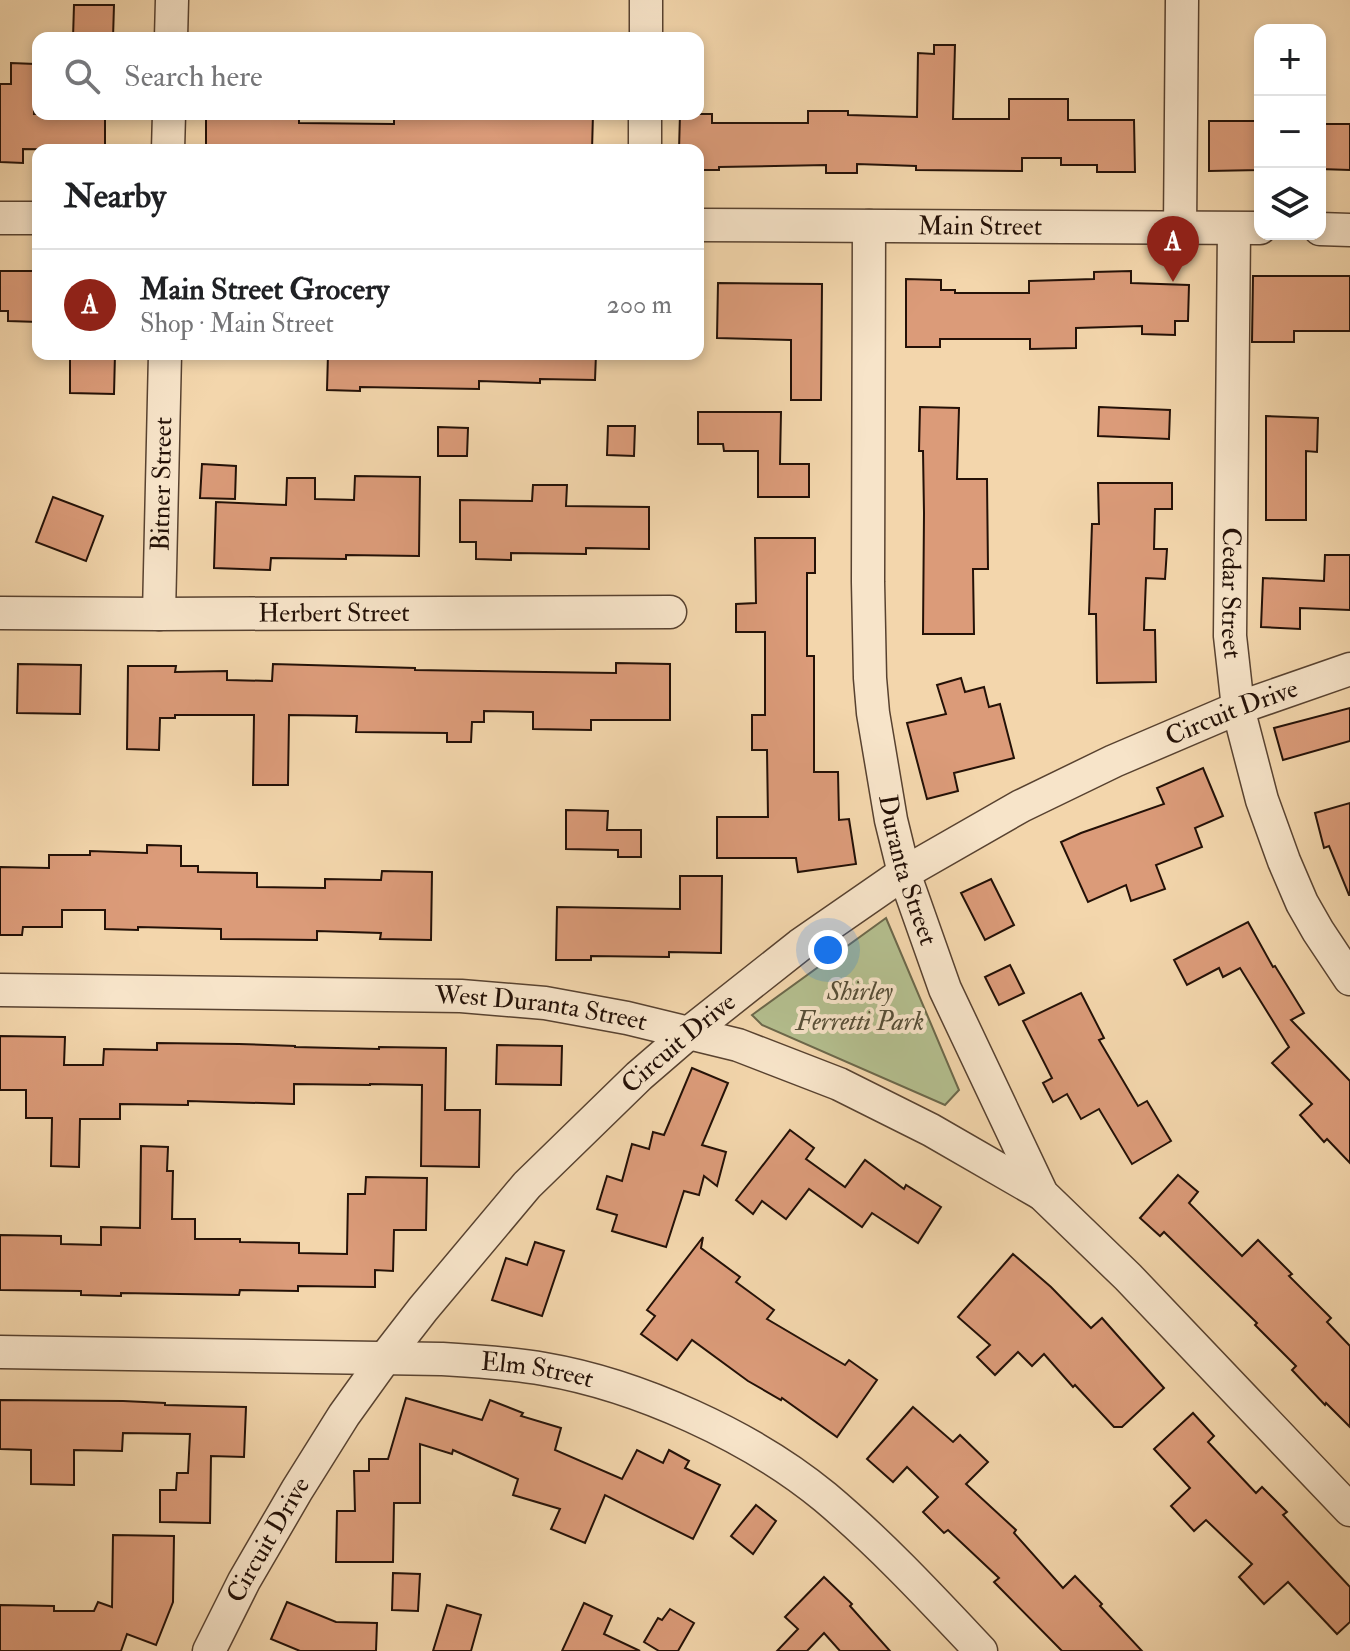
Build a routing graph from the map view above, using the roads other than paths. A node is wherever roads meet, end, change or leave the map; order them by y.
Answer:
1 (172, 0) edge
2 (646, 0) edge
3 (1182, 0) edge
4 (171, 32) edge
5 (646, 32) edge
6 (169, 120) edge
7 (645, 120) edge
8 (168, 144) edge
9 (645, 144) edge
10 (0, 218) edge
11 (32, 218) edge
12 (704, 225) edge
13 (869, 226) junction
14 (1180, 228) junction
15 (1247, 228) edge
16 (1326, 229) edge
17 (1350, 230) edge
18 (165, 360) edge
19 (670, 612) dead end
20 (0, 613) edge
21 (159, 614) junction
22 (1350, 669) edge
23 (1238, 708) junction
24 (904, 873) junction
25 (1350, 979) edge
26 (0, 990) edge
27 (690, 1032) junction
28 (1042, 1194) junction
29 (0, 1352) edge
30 (385, 1358) junction
31 (1350, 1510) edge
32 (209, 1651) edge
33 (981, 1651) edge

1 - 4 street
2 - 5 street
3 - 14 street
6 - 8 street
7 - 9 street
10 - 11 street
12 - 13 street, Main Street
13 - 14 street, Main Street
13 - 24 street, Duranta Street
14 - 15 street, Main Street
15 - 23 street, Cedar Street
16 - 17 street
18 - 21 street, Bitner Street
19 - 21 street, Herbert Street
20 - 21 street, Herbert Street
22 - 23 street, Circuit Drive
23 - 24 street, Circuit Drive
23 - 25 street, Cedar Street
24 - 27 street, Circuit Drive
24 - 28 street, Duranta Street
26 - 27 street, West Duranta Street
27 - 28 street, West Duranta Street
27 - 30 street, Circuit Drive
28 - 31 street, Duranta Street
29 - 30 street, Elm Street
30 - 32 street, Circuit Drive
30 - 33 street, Elm Street

